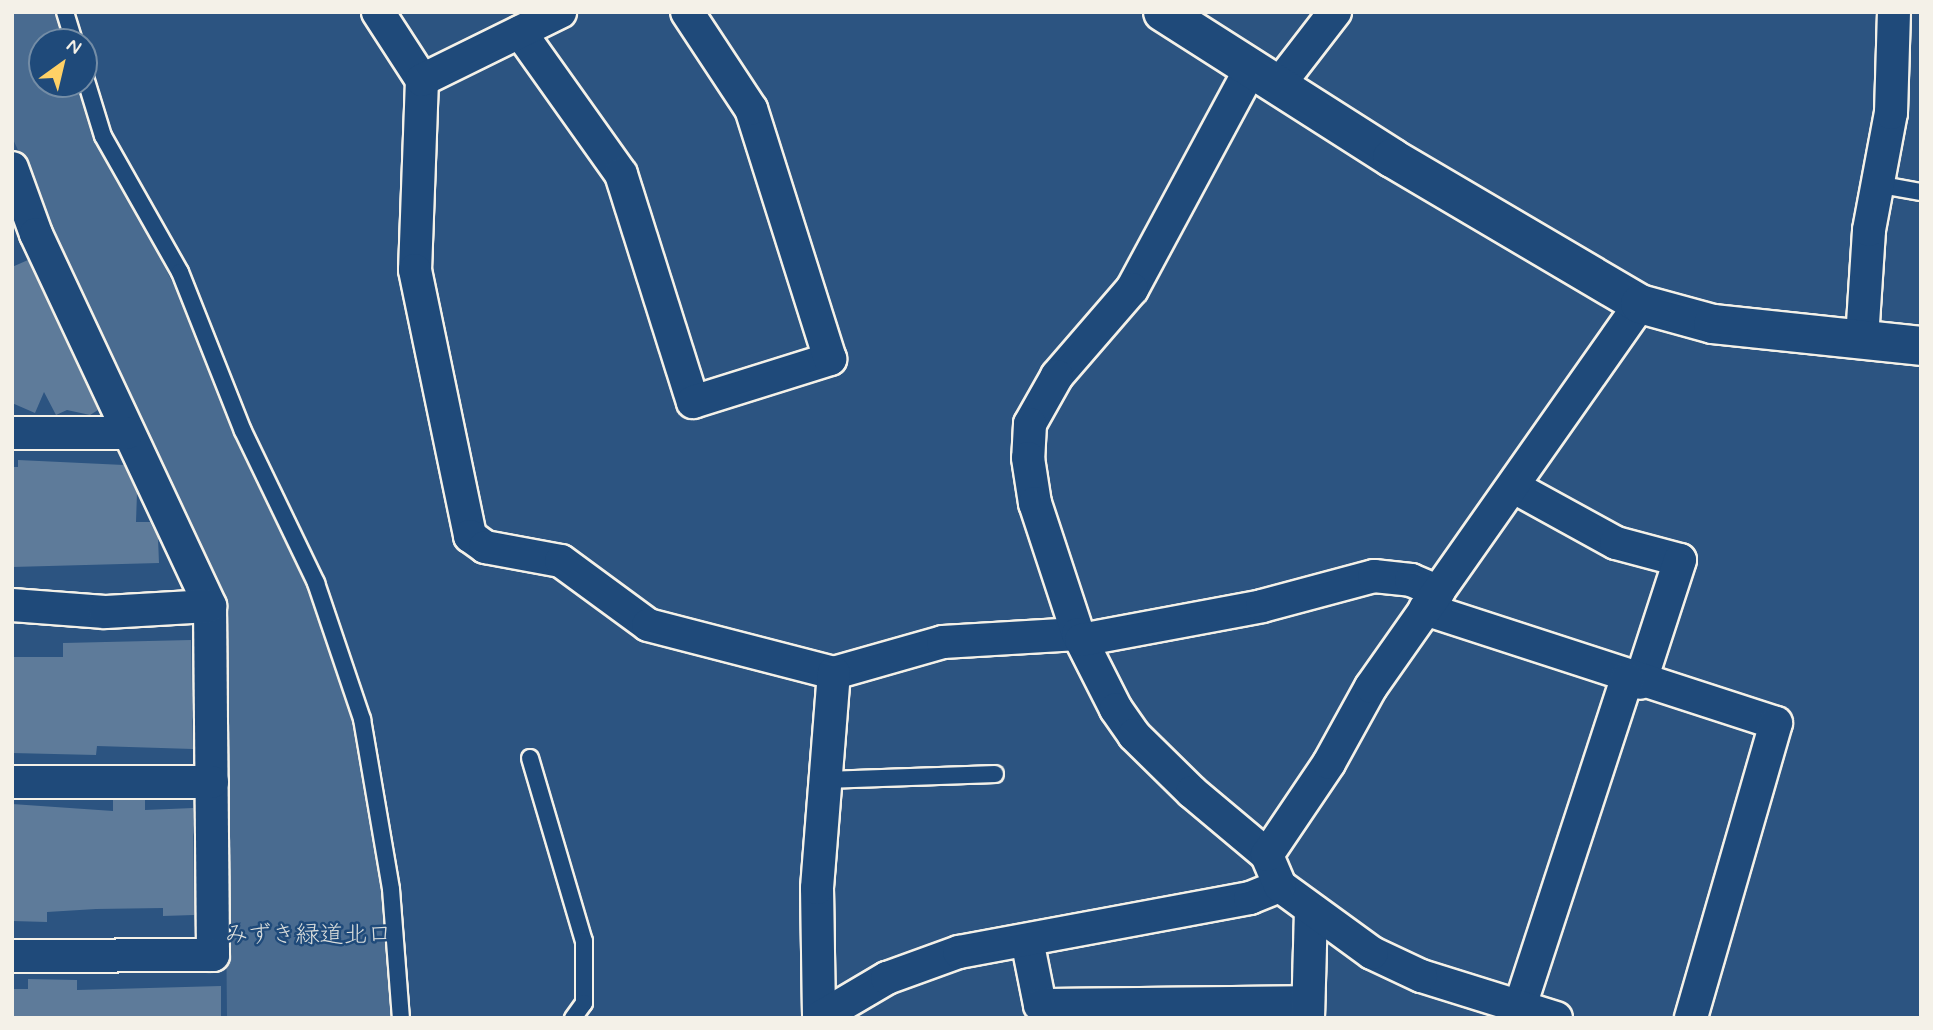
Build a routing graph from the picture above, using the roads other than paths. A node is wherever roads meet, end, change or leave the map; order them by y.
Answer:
1 (378, 12) edge
2 (560, 12) edge
3 (687, 12) edge
4 (1163, 12) edge
5 (1335, 12) edge
6 (1894, 12) edge
7 (520, 32) junction
8 (1264, 78) junction
9 (422, 80) junction
10 (91, 98) edge
11 (12, 168) edge
12 (1876, 184) junction
13 (1921, 192) edge
14 (24, 239) edge
15 (1640, 304) junction
16 (1862, 339) junction
17 (1921, 346) edge
18 (12, 433) edge
19 (127, 433) junction
20 (1514, 486) junction
21 (1432, 600) junction
22 (12, 606) edge
23 (211, 606) junction
24 (1080, 637) junction
25 (834, 673) junction
26 (1633, 681) junction
27 (530, 758) dead end
28 (995, 774) dead end
29 (826, 780) junction
30 (12, 782) edge
31 (212, 782) junction
32 (1267, 855) junction
33 (1280, 886) junction
34 (1311, 912) junction
35 (1027, 940) junction
36 (12, 956) edge
37 (1520, 1006) junction
38 (1308, 1010) edge
39 (817, 1017) edge
40 (401, 1018) edge
41 (573, 1018) edge
42 (1556, 1018) edge
43 (1691, 1018) edge

1 - 9 street
2 - 7 street
3 - 7 street
4 - 8 street
5 - 8 street
6 - 12 street
7 - 9 street
8 - 15 street
8 - 24 street
9 - 25 street
10 - 40 lane
11 - 14 street
12 - 13 lane
12 - 16 street
14 - 19 street
15 - 16 street
15 - 20 street
16 - 17 street
18 - 19 street
19 - 23 street
20 - 21 street
20 - 26 street
21 - 24 street
21 - 26 street
21 - 32 street
22 - 23 street
23 - 31 street
24 - 25 street
24 - 32 street
25 - 29 street
26 - 37 street
26 - 43 street
27 - 41 lane
28 - 29 lane
29 - 39 street
30 - 31 street
31 - 36 street
32 - 33 street
33 - 34 street
33 - 35 street
34 - 37 street
34 - 38 street
35 - 38 street
35 - 39 street
37 - 42 street

